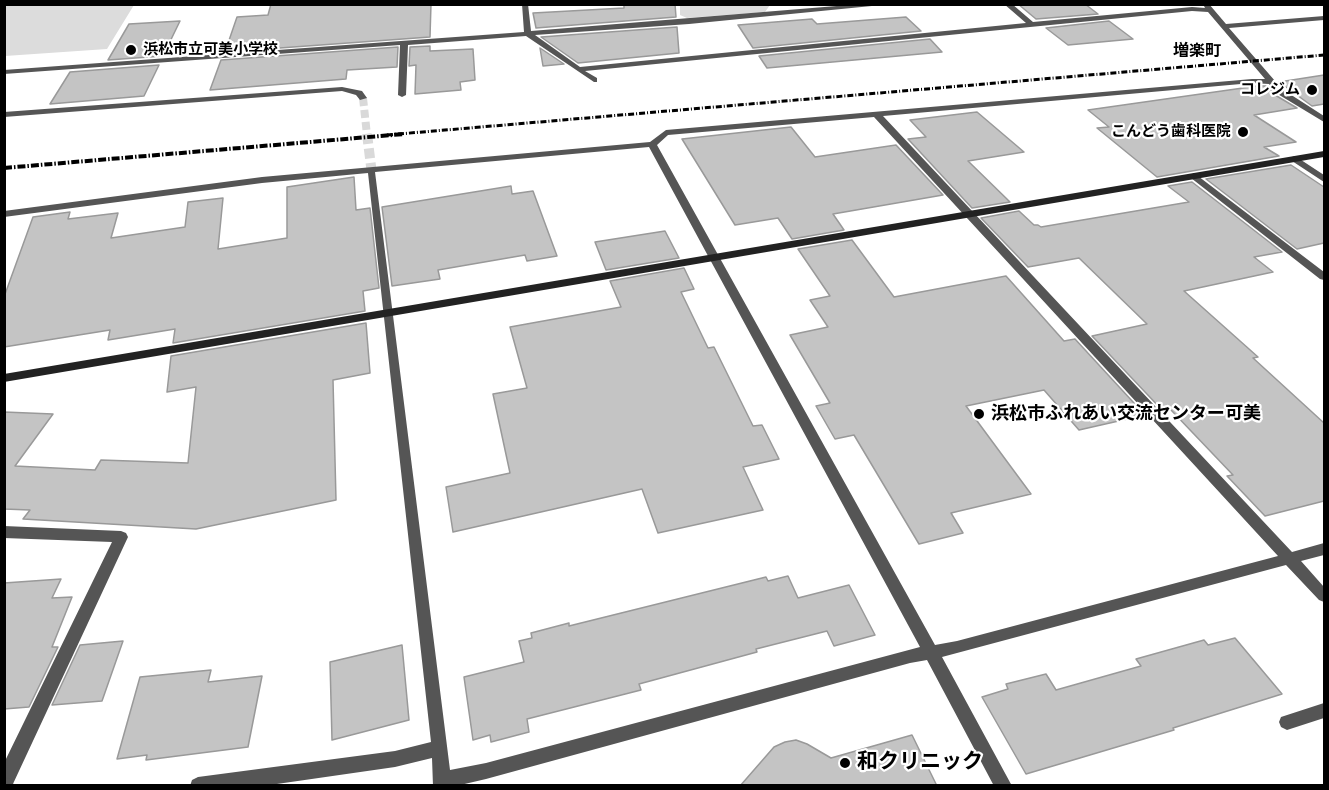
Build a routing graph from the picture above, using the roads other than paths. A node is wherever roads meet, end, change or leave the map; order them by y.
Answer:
1 (525, 4) edge
2 (889, 4) edge
3 (1007, 4) edge
4 (1208, 7) edge
5 (1324, 18) edge
6 (1032, 25) junction
7 (1226, 26) junction
8 (528, 34) junction
9 (404, 43) junction
10 (578, 69) junction
11 (4, 72) edge
12 (594, 80) dead end
13 (1271, 82) junction
14 (402, 94) dead end
15 (363, 98) dead end
16 (876, 114) junction
17 (4, 115) edge
18 (1324, 119) edge
19 (652, 144) junction
20 (1324, 154) edge
21 (1295, 159) junction
22 (372, 174) tunnel mouth
23 (1194, 176) junction
24 (1324, 178) edge
25 (4, 214) edge
26 (968, 214) junction
27 (715, 258) junction
28 (1324, 277) edge
29 (388, 313) junction
30 (4, 378) edge
31 (4, 531) edge
32 (1324, 549) edge
33 (1289, 558) junction
34 (1324, 596) edge
35 (931, 652) junction
36 (1324, 711) edge
37 (1287, 722) dead end
38 (440, 748) junction
39 (441, 783) edge
40 (5, 785) edge
41 (198, 786) edge
42 (1004, 786) edge

1 - 8 street
2 - 8 street
3 - 6 street
4 - 6 street
4 - 7 street
5 - 7 street
6 - 10 street
7 - 13 street
8 - 9 street
8 - 10 street
9 - 11 street
9 - 14 street
10 - 12 street
13 - 16 street
13 - 18 street
15 - 17 street
16 - 19 street
16 - 26 street
19 - 25 street
19 - 27 street
20 - 21 street
21 - 23 street
21 - 24 street
22 - 29 street
23 - 26 street
23 - 28 street
26 - 27 street
26 - 33 street
27 - 29 street
27 - 35 street
29 - 30 street
29 - 38 street
31 - 40 street
32 - 33 street
33 - 34 street
33 - 35 street
35 - 39 street
35 - 42 street
36 - 37 street
38 - 39 street
38 - 41 street

